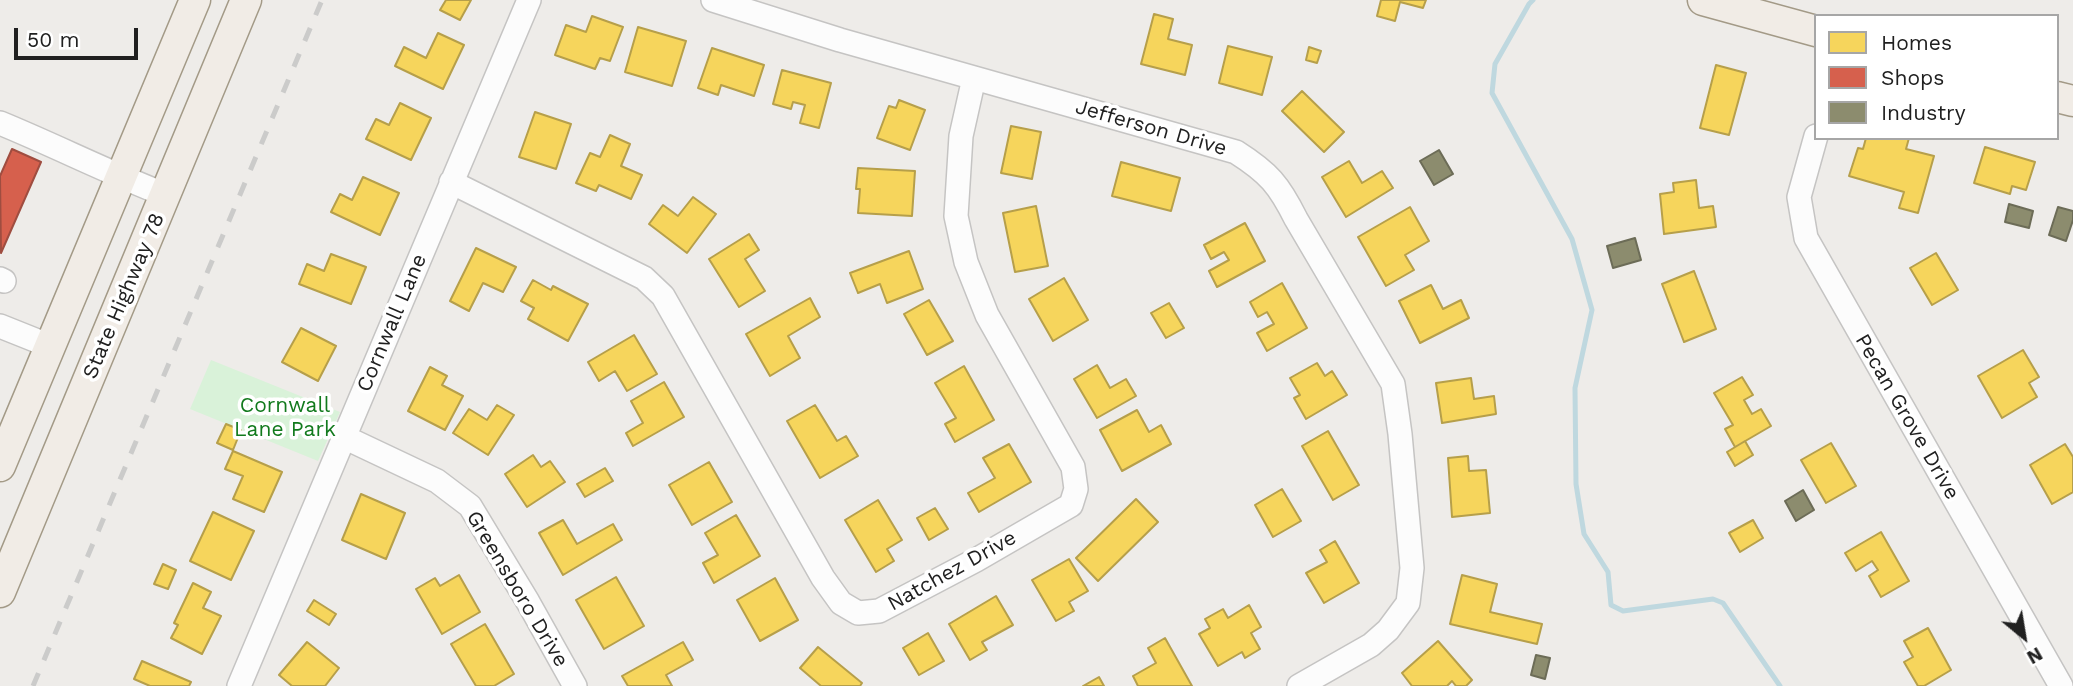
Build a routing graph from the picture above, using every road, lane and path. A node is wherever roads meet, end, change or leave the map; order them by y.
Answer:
1 (195, 0) edge
2 (246, 0) edge
3 (529, 0) edge
4 (713, 0) edge
5 (1703, 0) edge
6 (1814, 30) edge
7 (974, 78) junction
8 (0, 123) edge
9 (1815, 140) edge
10 (121, 178) junction
11 (451, 183) junction
12 (166, 195) junction
13 (0, 326) edge
14 (50, 346) junction
15 (344, 437) junction
16 (0, 466) edge
17 (0, 592) edge
18 (239, 686) edge
19 (575, 686) edge
20 (1299, 686) edge
21 (2061, 686) edge

1 - 10 main road
2 - 12 main road, State Highway 78
3 - 11 street, Cornwall Lane
4 - 7 street, Jefferson Drive
5 - 6 main road
7 - 11 street, Natchez Drive
7 - 20 street, Jefferson Drive
8 - 10 street
9 - 21 street, Pecan Grove Drive
10 - 12 street
10 - 14 main road
11 - 15 street, Cornwall Lane
12 - 17 main road, State Highway 78
13 - 14 street
14 - 16 main road
15 - 18 street, Cornwall Lane
15 - 19 street, Greensboro Drive

